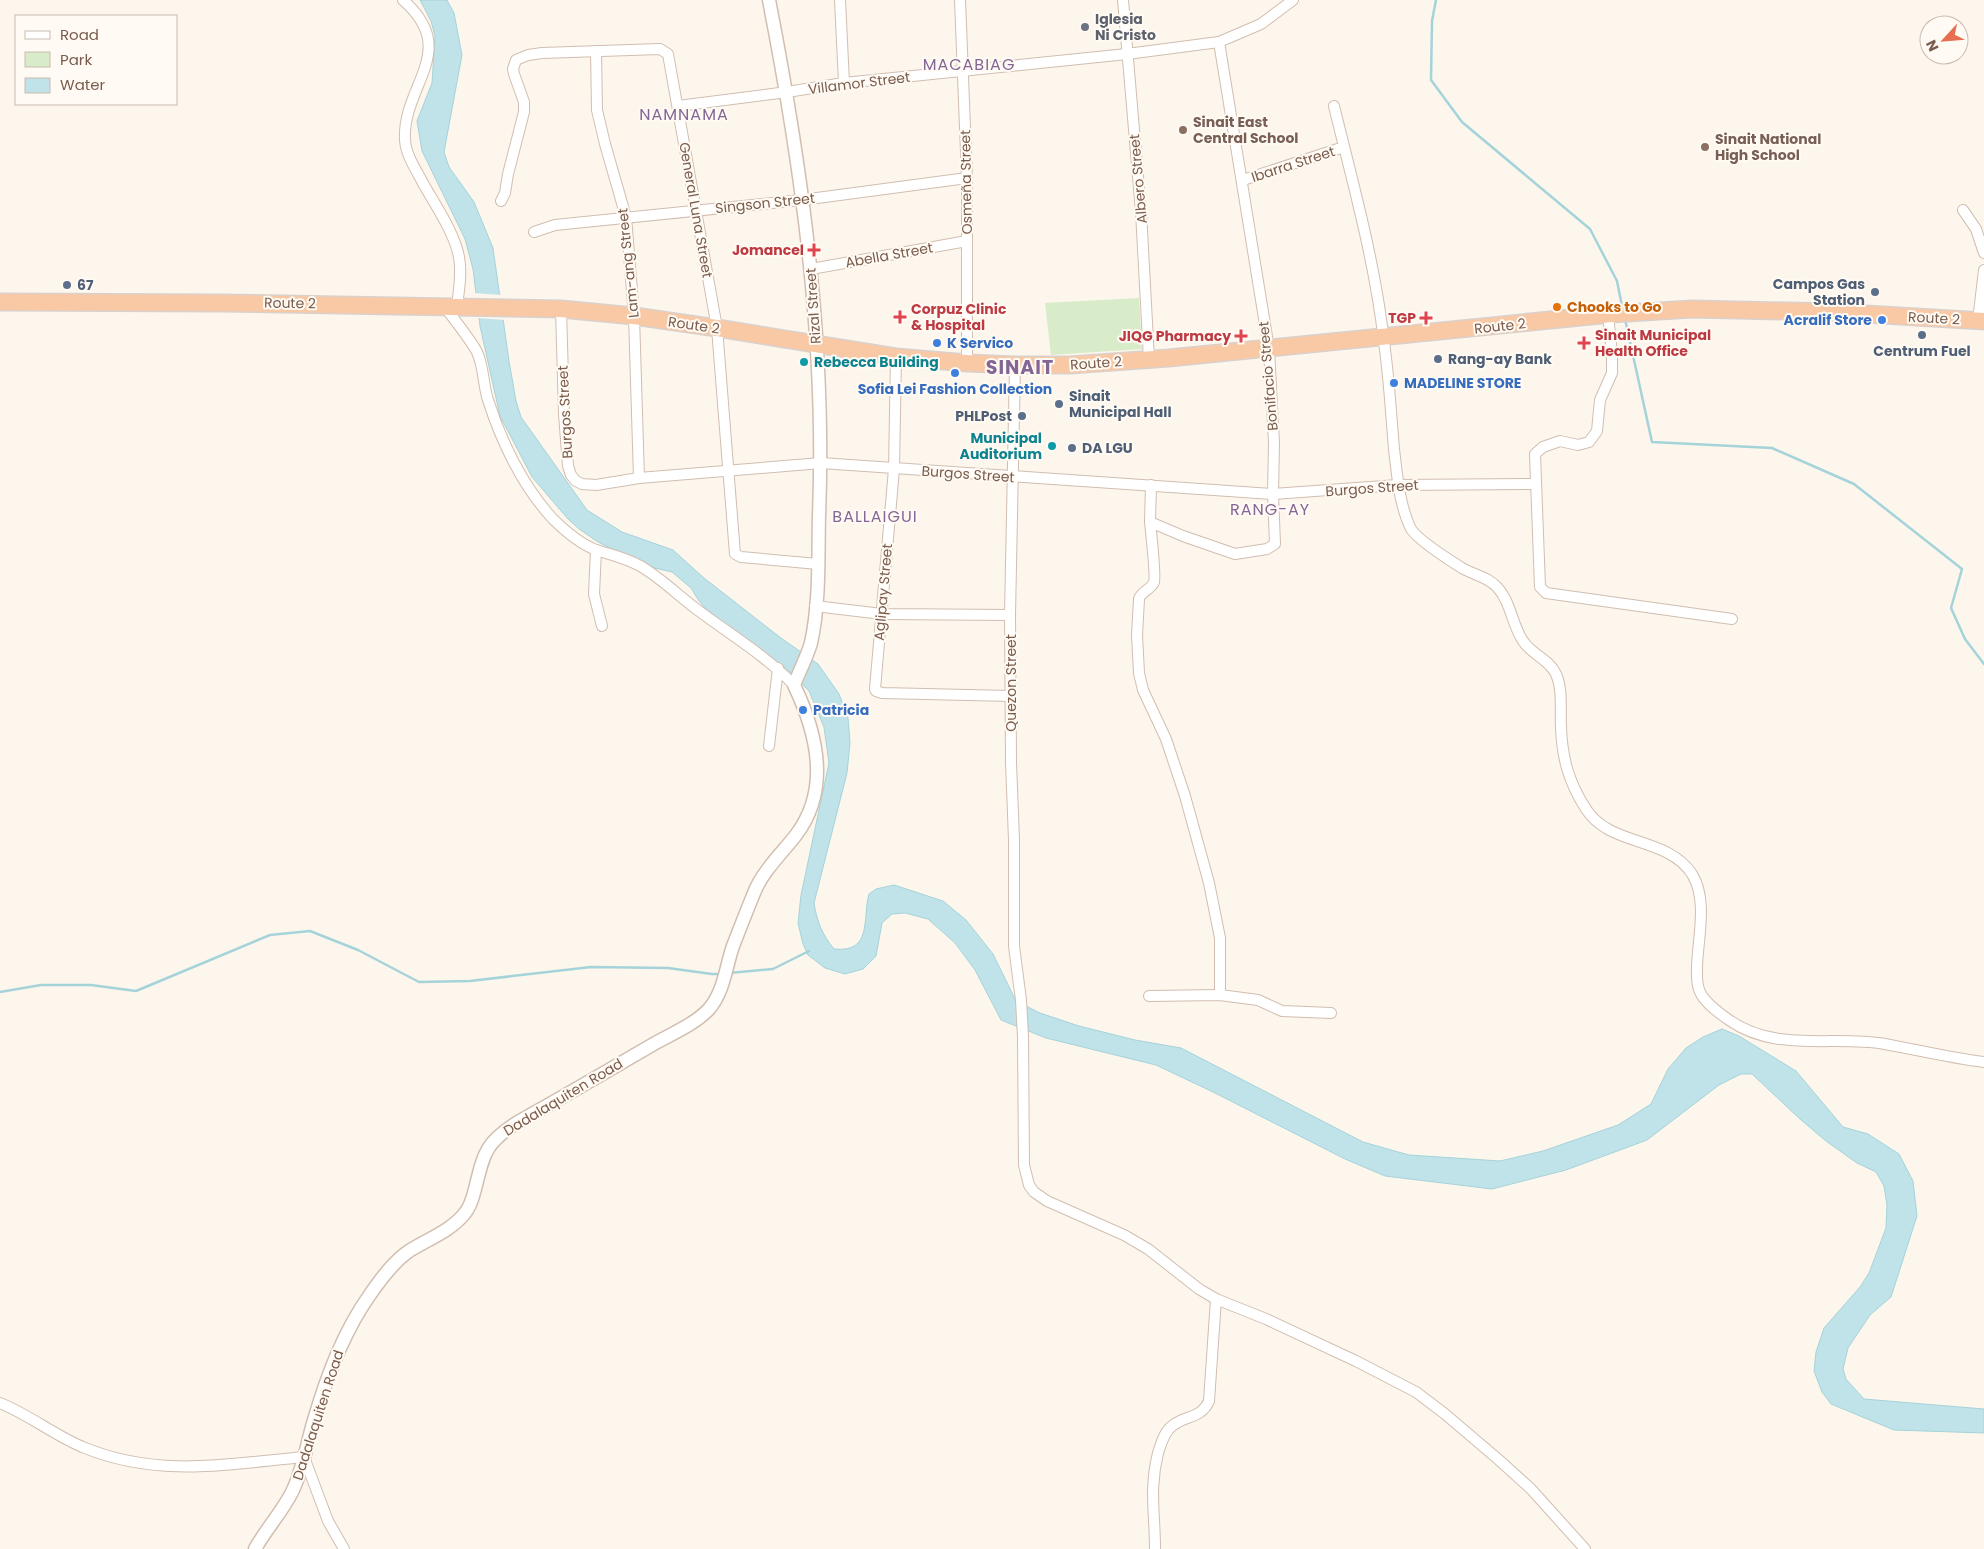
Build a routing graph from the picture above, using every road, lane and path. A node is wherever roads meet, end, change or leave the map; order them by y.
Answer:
1 (403, 0) edge
2 (769, 0) edge
3 (840, 0) edge
4 (960, 0) edge
5 (1123, 0) edge
6 (1293, 0) edge
7 (1219, 42) junction
8 (596, 51) junction
9 (1127, 54) junction
10 (962, 71) junction
11 (844, 83) junction
12 (787, 92) junction
13 (678, 106) junction
14 (1334, 106) dead end
15 (1344, 148) junction
16 (967, 178) junction
17 (1243, 180) junction
18 (802, 200) junction
19 (501, 201) dead end
20 (695, 210) junction
21 (1963, 210) dead end
22 (626, 217) junction
23 (534, 232) dead end
24 (967, 242) junction
25 (1984, 253) edge
26 (811, 269) junction
27 (1984, 270) edge
28 (0, 302) edge
29 (455, 306) junction
30 (561, 309) junction
31 (1609, 314) junction
32 (634, 316) junction
33 (1981, 321) edge
34 (717, 328) junction
35 (1384, 337) junction
36 (817, 345) junction
37 (1269, 349) junction
38 (896, 357) junction
39 (1148, 359) junction
40 (968, 363) junction
41 (1015, 365) junction
42 (821, 463) junction
43 (894, 469) junction
44 (729, 471) junction
45 (1013, 477) junction
46 (639, 478) junction
47 (1536, 484) junction
48 (1151, 485) junction
49 (1398, 485) junction
50 (1273, 494) junction
51 (1150, 522) junction
52 (596, 550) junction
53 (818, 564) junction
54 (816, 606) junction
55 (882, 614) junction
56 (1010, 615) junction
57 (1732, 619) dead end
58 (602, 626) dead end
59 (778, 668) junction
60 (794, 686) junction
61 (1011, 696) junction
62 (769, 746) dead end
63 (1220, 995) junction
64 (1149, 996) dead end
65 (1331, 1013) dead end
66 (1984, 1062) edge
67 (1216, 1299) junction
68 (0, 1403) edge
69 (304, 1457) junction
70 (255, 1549) edge
71 (344, 1549) edge
72 (1155, 1549) edge
73 (1585, 1549) edge

1 - 29 street
2 - 12 street, Rizal Street
3 - 11 street
4 - 10 street, Osmeña Street
5 - 9 street, Albero Street
6 - 7 street, Villamor Street
7 - 9 street, Villamor Street
7 - 17 street, Bonifacio Street
8 - 13 street, General Luna Street
8 - 19 street, General Luna Street
8 - 22 street, Lam-ang Street
9 - 10 street, Villamor Street
9 - 39 street, Albero Street
10 - 11 street, Villamor Street
10 - 16 street, Osmeña Street
11 - 12 street, Villamor Street
12 - 13 street, Villamor Street
12 - 18 street, Rizal Street
13 - 20 street, General Luna Street
14 - 15 street
15 - 17 street, Ibarra Street
15 - 35 street
16 - 18 street, Singson Street
16 - 24 street, Osmeña Street
17 - 37 street, Bonifacio Street
18 - 20 street, Singson Street
18 - 26 street, Rizal Street
20 - 22 street, Singson Street
20 - 34 street, General Luna Street
21 - 25 street
22 - 23 street, Singson Street
22 - 32 street, Lam-ang Street
24 - 26 street, Abella Street
24 - 40 street, Osmeña Street
26 - 36 street, Rizal Street
27 - 33 street
28 - 29 highway, Route 2
29 - 30 highway, Route 2
29 - 52 street
30 - 32 highway, Route 2
30 - 46 street, Burgos Street
31 - 33 highway, Route 2
31 - 35 highway, Route 2
31 - 47 street
32 - 34 highway, Route 2
32 - 46 street, Lam-ang Street
34 - 36 highway, Route 2
34 - 44 street, General Luna Street
35 - 37 highway, Route 2
35 - 49 street
36 - 38 highway, Route 2
36 - 42 street, Rizal Street
37 - 39 highway, Route 2
37 - 50 street, Bonifacio Street
38 - 40 highway, Route 2
38 - 43 street, Aglipay Street
39 - 41 highway, Route 2
40 - 41 highway, Route 2
41 - 45 street, Quezon Street
42 - 43 street, Burgos Street
42 - 44 street, Burgos Street
42 - 53 street, Rizal Street
43 - 45 street, Burgos Street
43 - 55 street, Aglipay Street
44 - 46 street, Burgos Street
44 - 53 street, General Luna Street
45 - 48 street, Burgos Street
45 - 56 street, Quezon Street
47 - 49 street, Burgos Street
47 - 57 street
48 - 50 street, Burgos Street
48 - 51 street
49 - 50 street, Burgos Street
49 - 66 street
50 - 51 street, Bonifacio Street
51 - 63 street
52 - 58 street
52 - 59 street
53 - 54 street, Rizal Street
54 - 55 street
54 - 60 street, Rizal Street
55 - 56 street
55 - 61 street, Aglipay Street
56 - 61 street, Quezon Street
59 - 60 street
59 - 62 street
60 - 69 street, Dadalaquiten Road
61 - 67 street, Quezon Street
63 - 64 street
63 - 65 street
67 - 72 street
67 - 73 street, Quezon Street
68 - 69 street
69 - 70 street, Dadalaquiten Road
69 - 71 street

